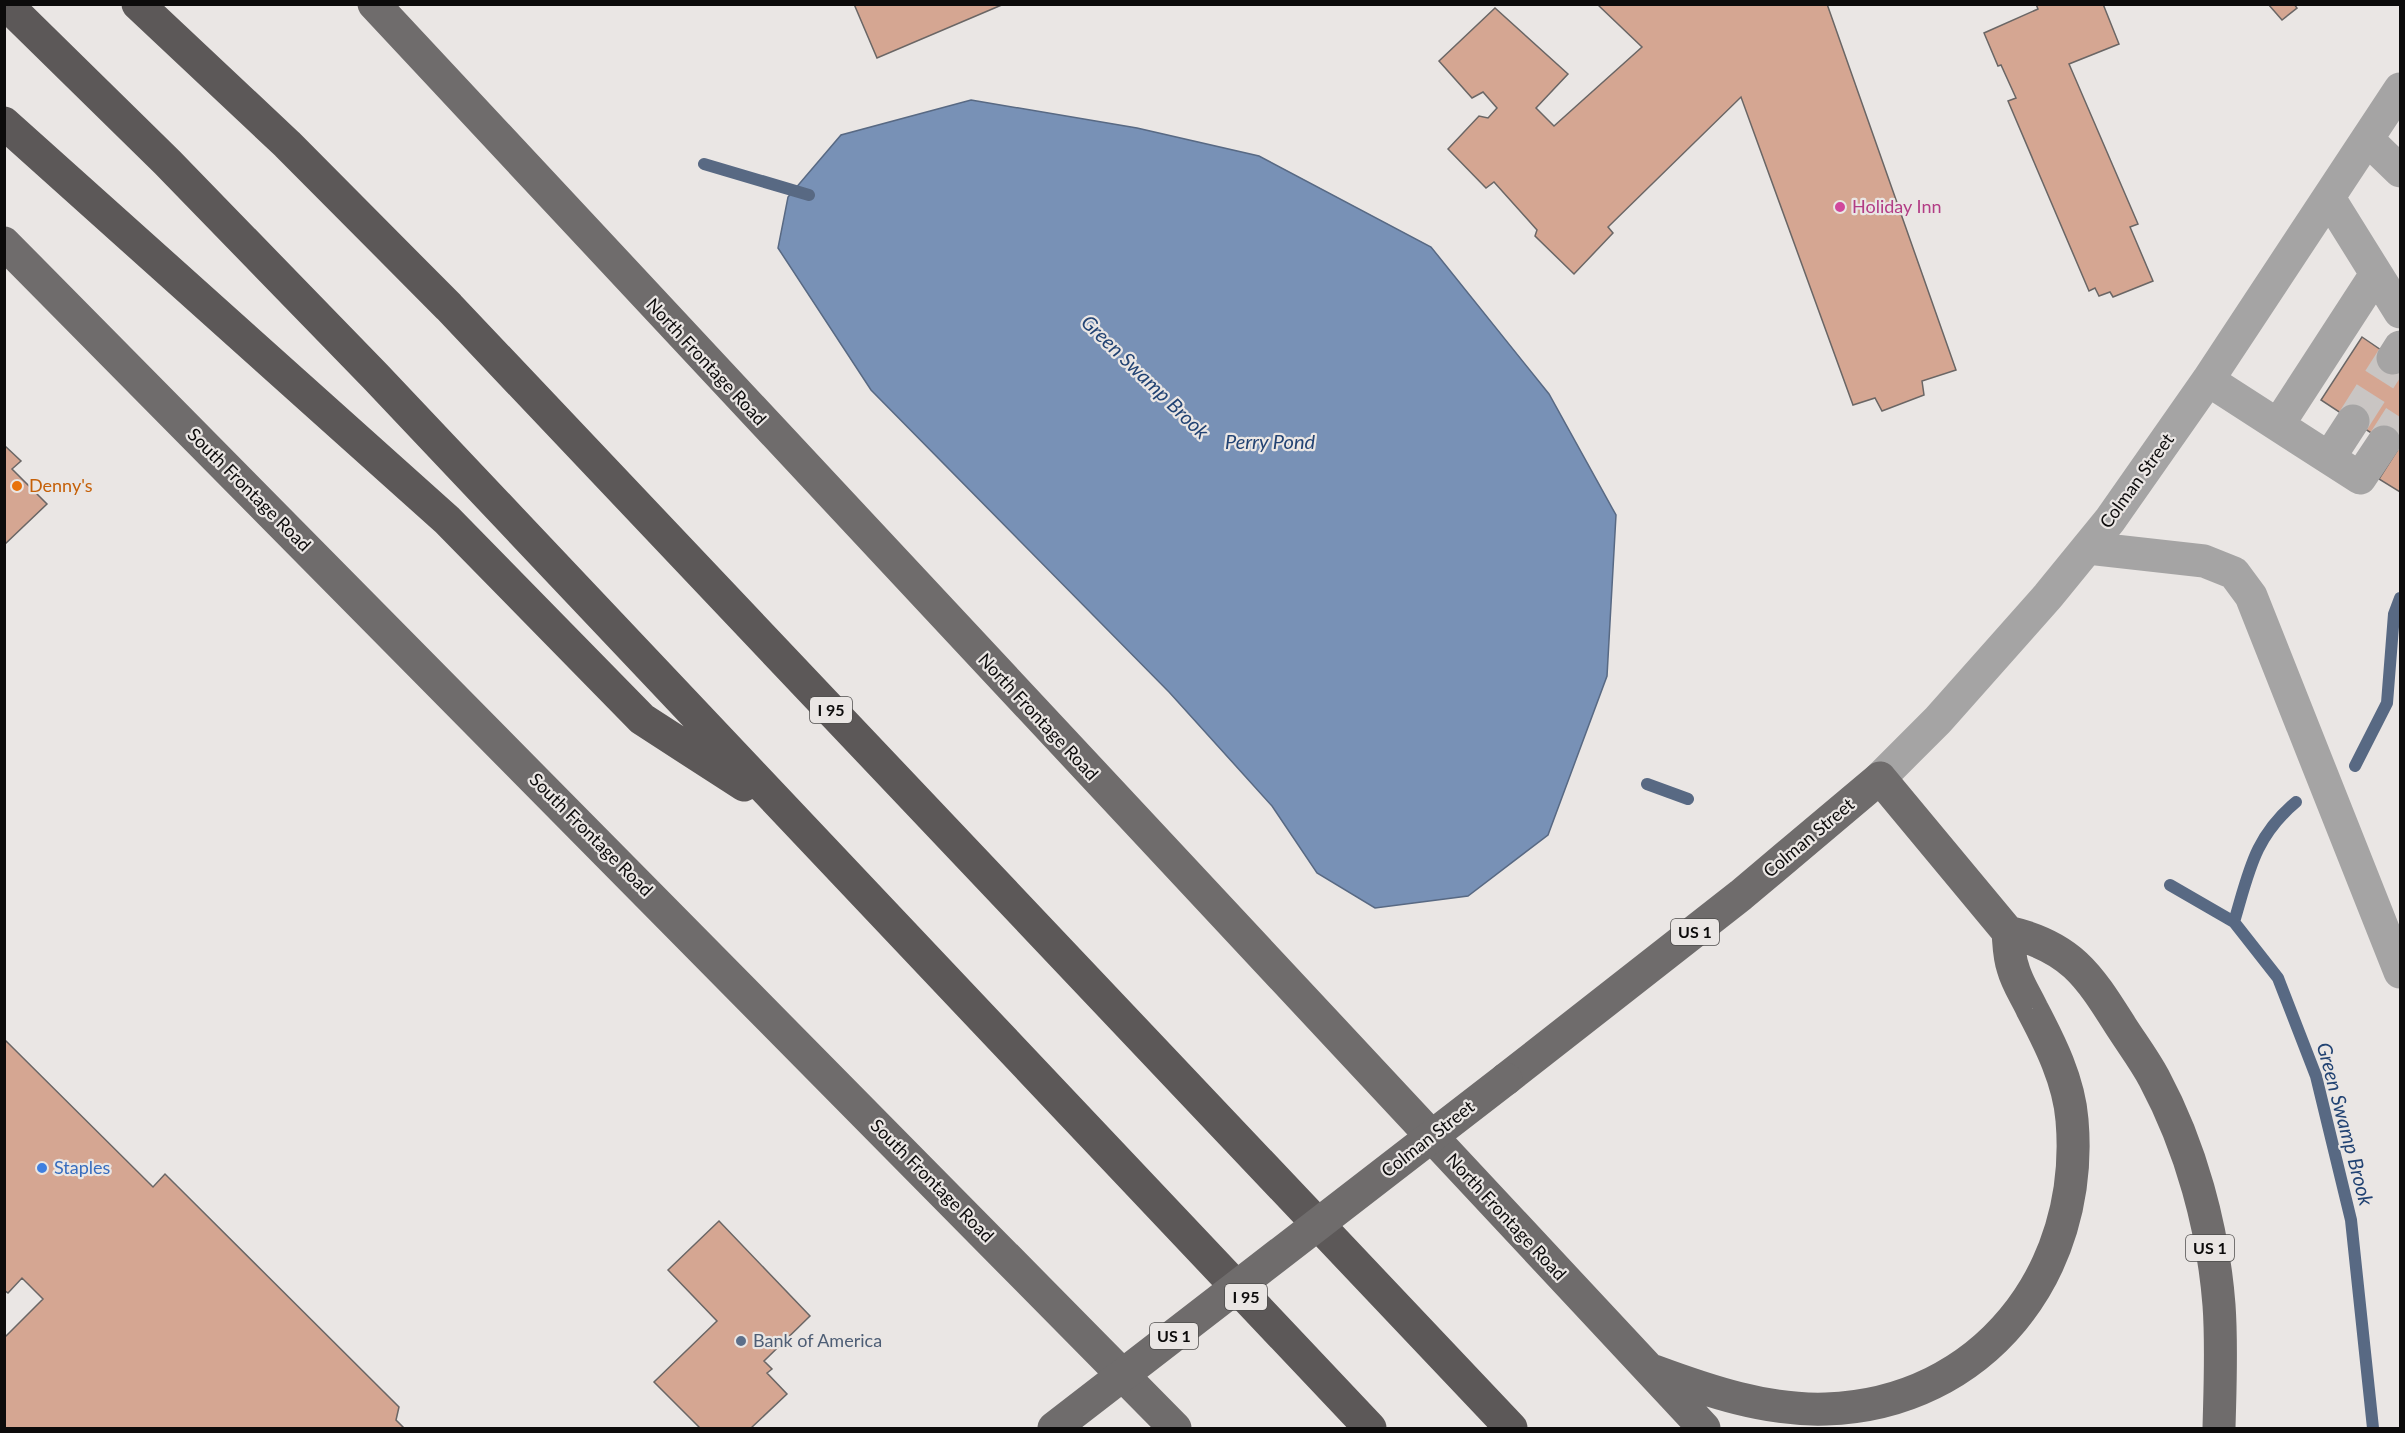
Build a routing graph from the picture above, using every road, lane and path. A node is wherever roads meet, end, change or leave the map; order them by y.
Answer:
1 (6, 4) edge
2 (138, 4) edge
3 (374, 4) edge
4 (2400, 88) edge
5 (4, 123) edge
6 (2367, 139) junction
7 (2400, 171) edge
8 (2329, 198) junction
9 (4, 243) edge
10 (2376, 274) junction
11 (2400, 312) edge
12 (2208, 380) junction
13 (2353, 421) tunnel mouth
14 (2278, 425) junction
15 (2384, 442) tunnel mouth
16 (2329, 458) junction
17 (2088, 548) junction
18 (1880, 778) junction
19 (787, 813) junction
20 (2008, 932) junction
21 (2400, 972) edge
22 (988, 1237) junction
23 (1647, 1368) junction
24 (1054, 1428) edge
25 (1149, 1428) edge
26 (1175, 1428) edge
27 (1370, 1428) edge
28 (1510, 1428) edge
29 (1704, 1428) edge
30 (2218, 1428) edge

1 - 19 highway, I 95
2 - 28 highway, I 95
3 - 23 main road, North Frontage Road
4 - 6 street, Colman Street
5 - 19 highway
6 - 7 street
6 - 8 street, Colman Street
8 - 10 street
8 - 12 street, Colman Street
9 - 22 main road, South Frontage Road
10 - 11 street
10 - 14 street
12 - 14 street
12 - 17 street, Colman Street
13 - 16 street
14 - 16 street
15 - 16 street
17 - 18 street, Colman Street
17 - 21 street
18 - 20 main road
18 - 24 main road, Colman Street / US 1, bridge
19 - 27 highway, I 95
20 - 23 main road
20 - 30 main road, US 1
22 - 25 main road
22 - 26 main road, South Frontage Road
23 - 29 main road, North Frontage Road

